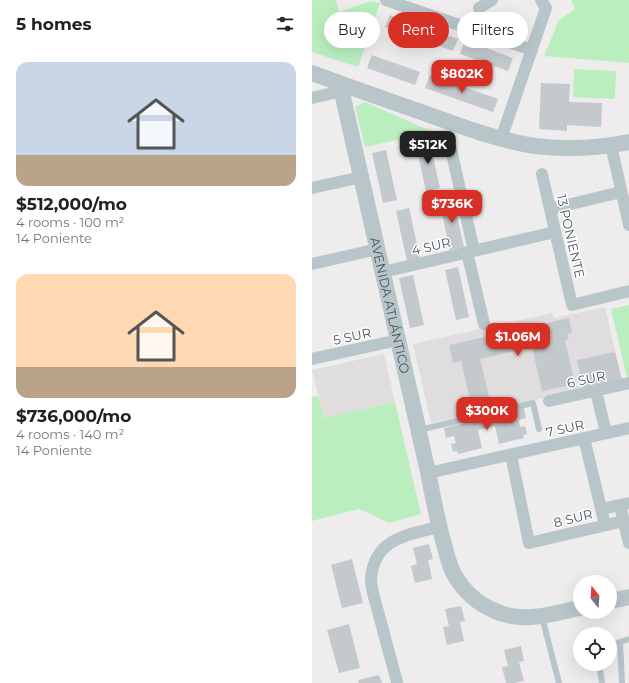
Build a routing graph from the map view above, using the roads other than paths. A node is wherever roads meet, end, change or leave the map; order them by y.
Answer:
1 (386, 0) edge
2 (492, 0) edge
3 (541, 0) edge
4 (479, 8) dead end
5 (532, 50) junction
6 (312, 72) edge
7 (341, 87) junction
8 (312, 98) edge
9 (501, 139) junction
10 (629, 142) edge
11 (450, 145) dead end
12 (611, 145) junction
13 (542, 174) dead end
14 (362, 177) junction
15 (312, 188) edge
16 (622, 192) junction
17 (550, 209) junction
18 (628, 220) edge
19 (555, 232) junction
20 (378, 249) junction
21 (471, 251) junction
22 (312, 264) edge
23 (383, 272) junction
24 (629, 291) edge
25 (484, 324) dead end
26 (398, 340) junction
27 (312, 359) edge
28 (629, 383) edge
29 (596, 390) junction
30 (549, 401) dead end
31 (629, 428) edge
32 (539, 429) dead end
33 (419, 430) junction
34 (606, 433) junction
35 (584, 438) junction
36 (511, 455) junction
37 (437, 471) dead end
38 (624, 504) edge
39 (601, 510) junction
40 (624, 521) junction
41 (605, 525) junction
42 (439, 527) junction
43 (629, 543) edge
44 (629, 596) edge
45 (617, 599) edge
46 (573, 609) edge
47 (542, 616) junction
48 (629, 639) edge
49 (620, 642) junction
50 (617, 643) edge
51 (600, 671) edge
52 (397, 682) edge
53 (559, 683) edge
54 (602, 683) edge
55 (622, 683) edge

1 - 5 street
2 - 4 street
3 - 5 street
5 - 9 street
6 - 7 street
7 - 8 street
7 - 9 street
7 - 14 street, AVENIDA ATLÁNTICO
9 - 12 street
10 - 12 street
11 - 21 street
12 - 16 street
13 - 17 street, 13 PONIENTE
14 - 15 street
14 - 20 street, AVENIDA ATLÁNTICO
16 - 17 street
16 - 18 street
17 - 19 street, 13 PONIENTE
19 - 21 street, 4 SUR
19 - 24 street, 13 PONIENTE
20 - 22 street
20 - 23 street, AVENIDA ATLÁNTICO
21 - 23 street, 4 SUR
21 - 25 street
23 - 26 street, AVENIDA ATLÁNTICO
26 - 27 street, 5 SUR
26 - 33 street, AVENIDA ATLÁNTICO
28 - 29 street, 6 SUR
29 - 30 street, 6 SUR
29 - 34 street
31 - 34 street, 7 SUR
32 - 33 lane
33 - 42 street, AVENIDA ATLÁNTICO
34 - 35 street, 7 SUR
35 - 36 street, 7 SUR
35 - 39 street
36 - 37 street, 7 SUR
36 - 41 street, 8 SUR
38 - 39 street, 8 SUR
38 - 40 street
39 - 41 street
40 - 41 street, 8 SUR
40 - 43 street
42 - 47 street, AVENIDA ATLÁNTICO
42 - 52 street
44 - 45 street
46 - 47 street, AVENIDA ATLÁNTICO
47 - 53 lane
48 - 49 lane
49 - 50 lane
49 - 55 lane
51 - 54 lane

